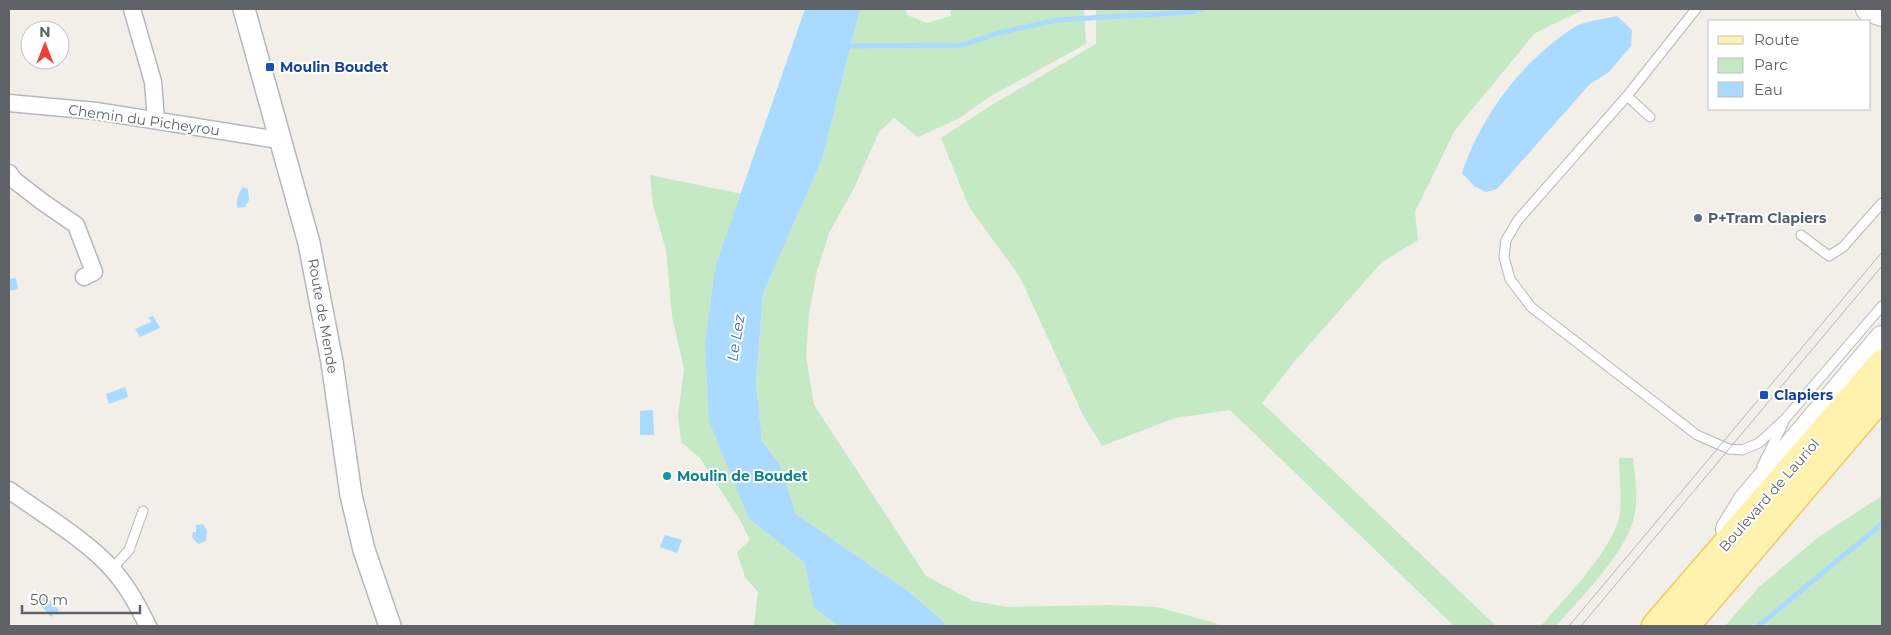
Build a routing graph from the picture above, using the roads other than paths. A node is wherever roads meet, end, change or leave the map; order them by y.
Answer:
1 (132, 9) edge
2 (244, 9) edge
3 (1696, 9) edge
4 (1868, 9) edge
5 (1882, 14) edge
6 (1627, 96) junction
7 (9, 103) edge
8 (1650, 117) dead end
9 (156, 120) junction
10 (279, 140) junction
11 (9, 174) edge
12 (1882, 203) edge
13 (1802, 235) dead end
14 (84, 277) dead end
15 (1882, 306) edge
16 (1882, 338) edge
17 (1882, 363) edge
18 (1882, 396) edge
19 (1785, 419) junction
20 (9, 490) edge
21 (1745, 501) junction
22 (143, 511) dead end
23 (112, 570) junction
24 (1696, 579) junction
25 (148, 626) edge
26 (390, 626) edge
27 (1655, 626) edge
28 (1686, 626) edge

1 - 9 street
2 - 10 street, Route de Mende
3 - 6 lane
4 - 5 main road
6 - 8 lane
6 - 19 lane
7 - 9 street, Chemin du Picheyrou
9 - 10 street, Chemin du Picheyrou
10 - 26 street, Route de Mende
11 - 14 street
12 - 13 lane
15 - 19 lane
16 - 21 main road
17 - 24 main road, Boulevard de Lauriol
18 - 28 main road, Boulevard de Lauriol
19 - 21 lane
20 - 23 street
21 - 24 main road
22 - 23 lane
23 - 25 street
24 - 27 main road, Boulevard de Lauriol

